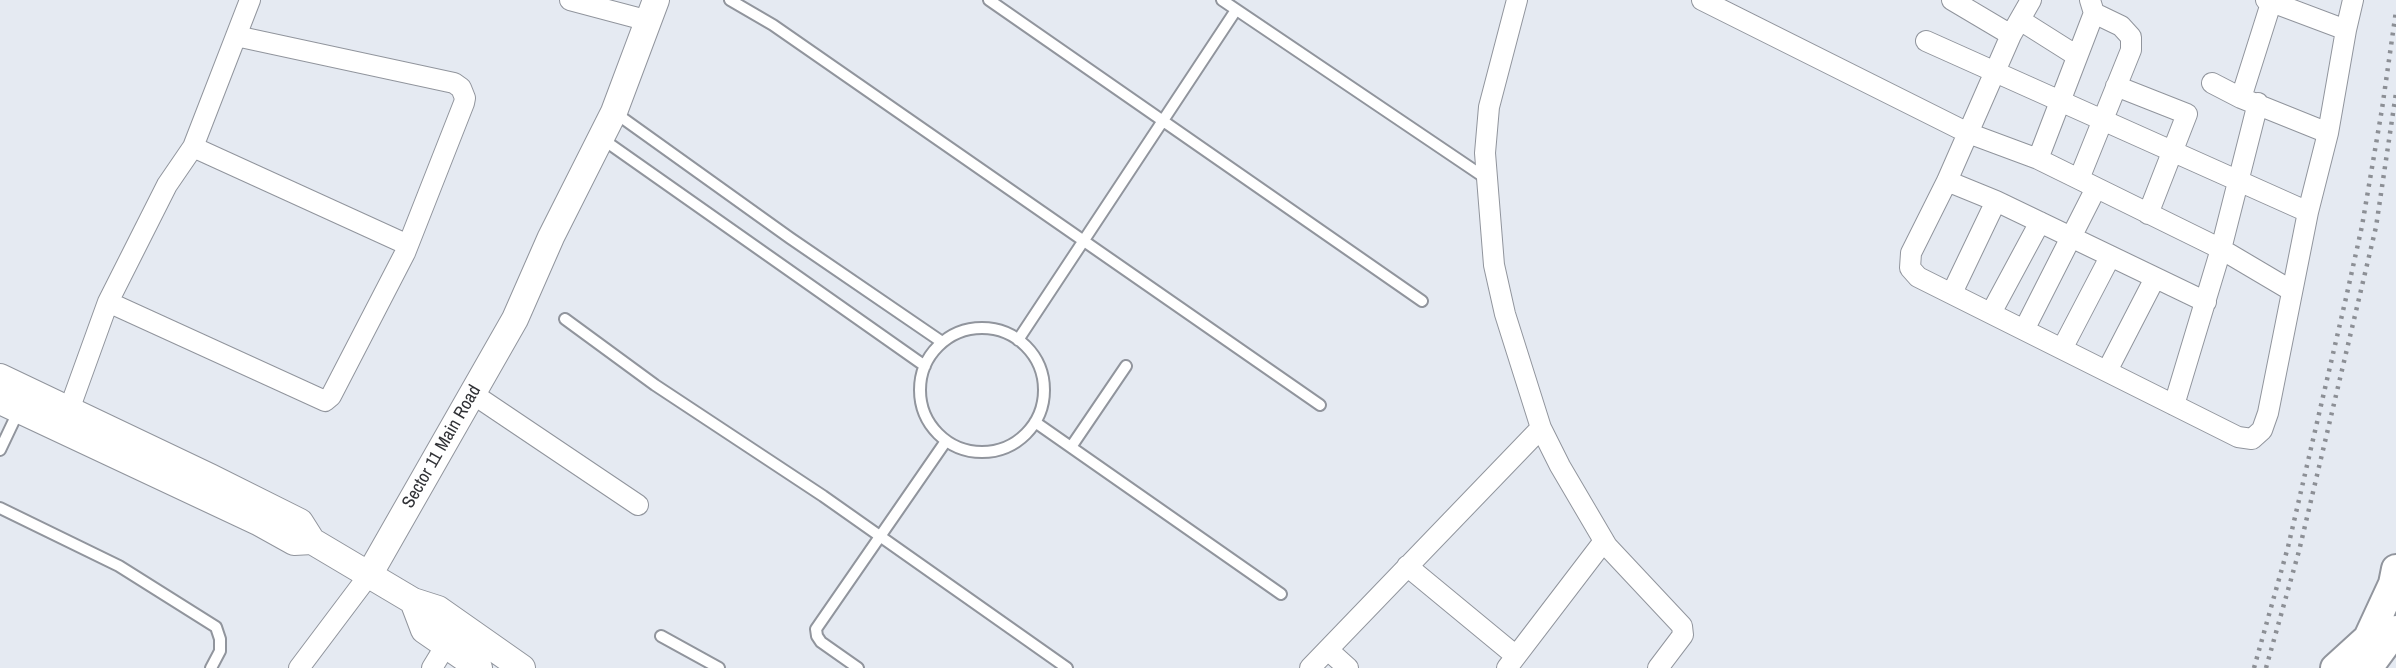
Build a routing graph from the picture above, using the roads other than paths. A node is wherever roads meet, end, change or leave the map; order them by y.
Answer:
1 (249, 0) edge
2 (570, 0) edge
3 (730, 0) edge
4 (989, 0) edge
5 (1222, 0) edge
6 (1517, 0) edge
7 (1702, 0) edge
8 (1952, 0) edge
9 (2353, 0) edge
10 (2270, 1) edge
11 (2092, 7) edge
12 (1236, 10) junction
13 (653, 11) edge
14 (2022, 12) edge
15 (2346, 30) junction
16 (236, 36) junction
17 (1926, 41) dead end
18 (2077, 56) junction
19 (1995, 72) junction
20 (2212, 82) dead end
21 (2116, 86) junction
22 (2060, 101) junction
23 (2250, 101) junction
24 (614, 112) junction
25 (2103, 120) junction
26 (1163, 123) junction
27 (1968, 133) junction
28 (2328, 133) junction
29 (601, 138) junction
30 (193, 147) junction
31 (2173, 151) junction
32 (2038, 159) junction
33 (1487, 179) junction
34 (1947, 181) junction
35 (2238, 181) junction
36 (2087, 184) junction
37 (1996, 201) junction
38 (2308, 212) junction
39 (2148, 214) junction
40 (2040, 222) junction
41 (2071, 237) junction
42 (1084, 241) junction
43 (408, 246) junction
44 (2221, 249) junction
45 (2110, 257) junction
46 (2155, 278) junction
47 (2292, 291) junction
48 (1952, 293) junction
49 (1422, 301) dead end
50 (108, 302) junction
51 (2206, 302) junction
52 (1991, 313) junction
53 (565, 319) dead end
54 (2024, 330) junction
55 (1018, 340) junction
56 (942, 342) junction
57 (2062, 349) junction
58 (925, 366) junction
59 (1126, 366) dead end
60 (2107, 371) junction
61 (0, 377) edge
62 (473, 394) junction
63 (9, 405) edge
64 (1320, 405) dead end
65 (2174, 405) junction
66 (65, 420) junction
67 (1035, 422) junction
68 (1541, 428) junction
69 (946, 441) junction
70 (1071, 447) junction
71 (0, 450) edge
72 (638, 505) dead end
73 (0, 508) edge
74 (879, 536) junction
75 (1604, 541) junction
76 (1407, 566) junction
77 (2396, 569) edge
78 (369, 575) junction
79 (1281, 594) dead end
80 (413, 601) junction
81 (2396, 630) edge
82 (662, 636) dead end
83 (446, 645) junction
84 (1328, 650) junction
85 (1511, 662) edge
86 (211, 668) edge
87 (299, 668) edge
88 (432, 668) edge
89 (479, 668) edge
90 (522, 668) edge
91 (719, 668) edge
92 (858, 668) edge
93 (1067, 668) edge
94 (1310, 668) edge
95 (1348, 668) edge
96 (1658, 668) edge
97 (2335, 668) edge
98 (2368, 668) edge

1 - 16 street
2 - 13 street
3 - 42 lane
4 - 26 lane
5 - 12 lane
6 - 33 street
7 - 27 street
8 - 14 street
9 - 15 street
10 - 15 street
10 - 23 street
11 - 18 street
11 - 21 street
12 - 26 lane
12 - 33 lane
13 - 24 street, Sector 11 Main Road
14 - 18 street
14 - 19 street
15 - 28 street
16 - 30 street
16 - 43 street
17 - 19 street
18 - 22 street
19 - 22 street
19 - 27 street
20 - 23 street
21 - 25 street
21 - 31 street
22 - 25 street
22 - 32 street
23 - 28 street
23 - 35 street
24 - 29 street, Sector 11 Main Road
24 - 56 lane
25 - 31 street
25 - 36 street
26 - 42 lane
26 - 49 lane
27 - 32 street
27 - 34 street
28 - 38 street
29 - 58 lane
29 - 62 street, Sector 11 Main Road
30 - 43 street
30 - 50 street
31 - 35 street
31 - 39 street
32 - 36 street
33 - 68 street
34 - 37 street
34 - 48 street
35 - 38 street
35 - 44 street
36 - 39 street
36 - 41 street
37 - 40 street
37 - 48 street
38 - 47 street
39 - 44 street
40 - 41 street
40 - 52 street
41 - 45 street
41 - 54 street
42 - 55 lane
42 - 64 lane
43 - 50 street
44 - 47 street
44 - 51 street
45 - 46 street
45 - 57 street
46 - 51 street
46 - 60 street
47 - 65 street
48 - 52 street
50 - 66 street
51 - 65 street
52 - 54 street
53 - 74 lane
54 - 57 street
55 - 56 lane
55 - 67 lane
56 - 58 lane
57 - 60 street
58 - 69 lane
59 - 70 lane
60 - 65 street
61 - 66 street
62 - 72 street
62 - 78 street, Sector 11 Main Road
63 - 66 street
63 - 71 lane
66 - 78 street
67 - 69 lane
67 - 70 lane
68 - 75 street
68 - 76 street
69 - 74 lane
70 - 79 lane
73 - 86 lane
74 - 92 lane
74 - 93 lane
75 - 85 street
75 - 96 street
76 - 84 street
76 - 85 street
77 - 97 main road
78 - 80 street
78 - 87 street
80 - 83 street
80 - 90 street
81 - 98 main road
82 - 91 lane
83 - 88 street
83 - 89 street
84 - 94 street
84 - 95 street

